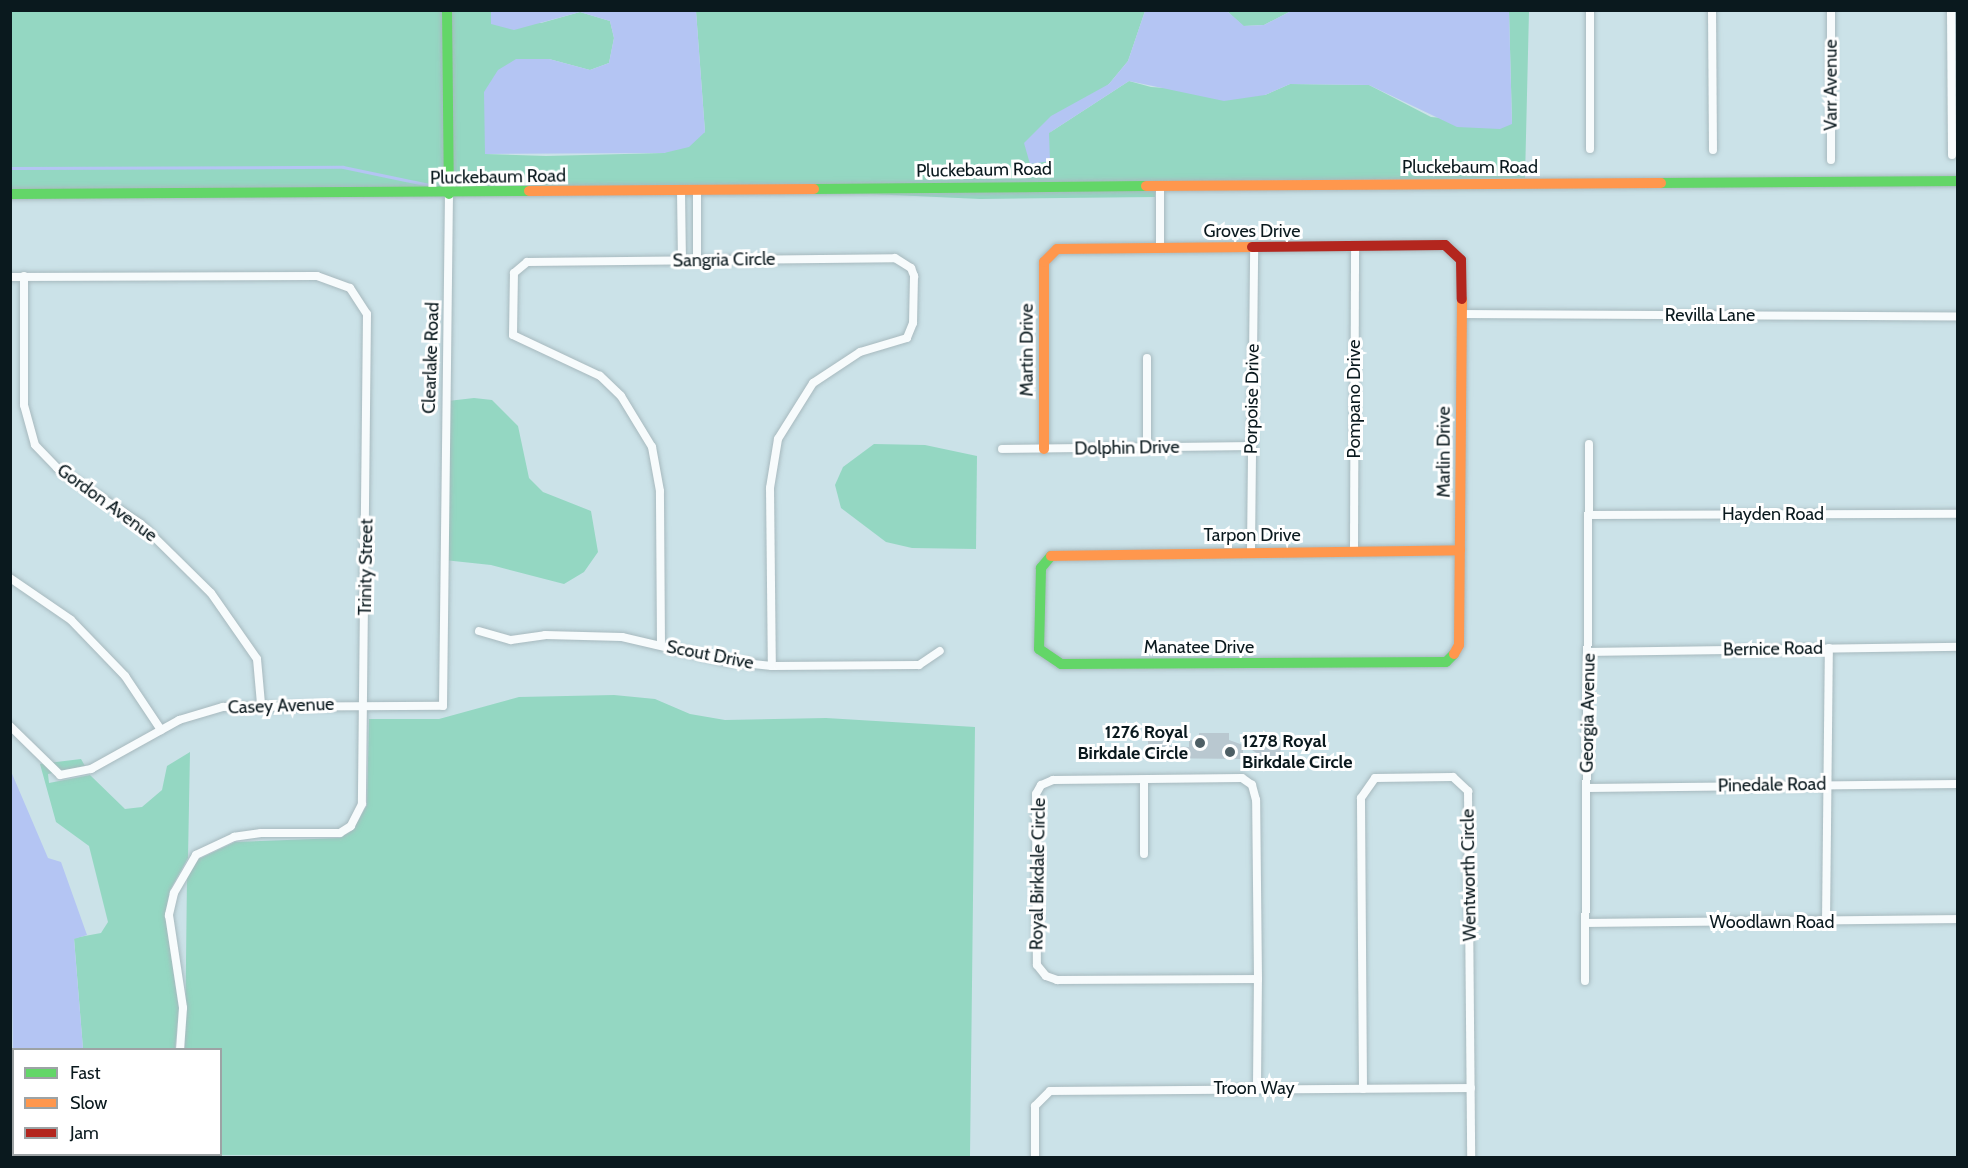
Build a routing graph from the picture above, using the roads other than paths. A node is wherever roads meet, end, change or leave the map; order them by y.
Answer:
1 (447, 10) edge
2 (1590, 10) edge
3 (1712, 10) edge
4 (1831, 10) edge
5 (1951, 10) edge
6 (1590, 149) dead end
7 (1713, 150) dead end
8 (1952, 155) dead end
9 (1831, 160) dead end
10 (1958, 181) edge
11 (1160, 184) junction
12 (681, 191) junction
13 (697, 191) junction
14 (10, 194) edge
15 (449, 194) junction
16 (1355, 246) junction
17 (1160, 248) junction
18 (1254, 248) junction
19 (1455, 250) joint
20 (1050, 253) joint
21 (682, 260) junction
22 (697, 260) junction
23 (24, 276) junction
24 (10, 277) edge
25 (1462, 314) junction
26 (1958, 317) edge
27 (1147, 358) dead end
28 (1589, 444) dead end
29 (1251, 446) junction
30 (1147, 447) junction
31 (1044, 448) junction
32 (1002, 449) dead end
33 (1958, 514) edge
34 (1589, 515) junction
35 (1251, 550) junction
36 (1460, 550) junction
37 (1353, 551) junction
38 (1045, 558) joint
39 (10, 578) edge
40 (478, 631) dead end
41 (661, 645) junction
42 (1958, 647) edge
43 (1829, 648) junction
44 (940, 651) dead end
45 (1589, 651) junction
46 (1454, 654) joint
47 (772, 666) junction
48 (261, 704) junction
49 (365, 705) junction
50 (443, 706) joint
51 (10, 726) edge
52 (160, 730) junction
53 (1144, 780) junction
54 (1829, 784) junction
55 (1958, 784) edge
56 (1587, 788) junction
57 (1144, 854) dead end
58 (1958, 920) edge
59 (1826, 922) junction
60 (1587, 923) junction
61 (1258, 980) junction
62 (1585, 981) dead end
63 (180, 1048) edge
64 (1257, 1087) junction
65 (1470, 1088) junction
66 (1364, 1089) junction
67 (1035, 1158) edge
68 (1471, 1158) edge

1 - 15 street, Clearlake Road
2 - 6 street
3 - 7 street
4 - 9 street, Varr Avenue
5 - 8 street
10 - 11 street, Pluckebaum Road
11 - 13 street, Pluckebaum Road
11 - 17 street
12 - 13 street, Pluckebaum Road
12 - 15 street, Pluckebaum Road
12 - 21 street
13 - 22 street
14 - 15 street, Pluckebaum Road
15 - 50 street, Clearlake Road
16 - 18 street, Groves Drive
16 - 19 street, Groves Drive
16 - 37 street, Pompano Drive
17 - 18 street, Groves Drive
17 - 20 street, Groves Drive
18 - 29 street, Porpoise Drive
19 - 25 street, Marlin Drive
20 - 31 street, Martin Drive
21 - 22 street, Sangria Circle
21 - 41 street, Sangria Circle
22 - 47 street, Sangria Circle
23 - 24 street, Trinity Street
23 - 48 street, Gordon Avenue
23 - 49 street, Trinity Street
25 - 26 street, Revilla Lane
25 - 36 street, Marlin Drive
27 - 30 street
28 - 34 street, Georgia Avenue
29 - 30 street, Dolphin Drive
29 - 35 street, Porpoise Drive
30 - 31 street, Dolphin Drive
31 - 32 street, Dolphin Drive
33 - 34 street, Hayden Road
34 - 45 street, Georgia Avenue
35 - 37 street, Tarpon Drive
35 - 38 street, Tarpon Drive
36 - 37 street, Tarpon Drive
36 - 46 street, Marlin Drive
38 - 46 street, Manatee Drive
39 - 52 street
40 - 41 street, Scout Drive
41 - 47 street, Scout Drive
42 - 43 street, Bernice Road
43 - 45 street, Bernice Road
43 - 54 street
44 - 47 street, Scout Drive
45 - 56 street, Georgia Avenue
48 - 49 street, Casey Avenue
48 - 52 street, Casey Avenue
49 - 50 street, Casey Avenue
49 - 63 street, Trinity Street
51 - 52 street, Casey Avenue
53 - 57 street
53 - 61 street, Royal Birkdale Circle
53 - 61 street, Royal Birkdale Circle
54 - 55 street, Pinedale Road
54 - 56 street, Pinedale Road
54 - 59 street
56 - 60 street, Georgia Avenue
58 - 59 street, Woodlawn Road
59 - 60 street, Woodlawn Road
60 - 62 street, Georgia Avenue
61 - 64 street, Royal Birkdale Circle
64 - 66 street, Troon Way
64 - 67 street, Troon Way
65 - 66 street, Troon Way
65 - 66 street, Wentworth Circle
65 - 68 street, Wentworth Circle

